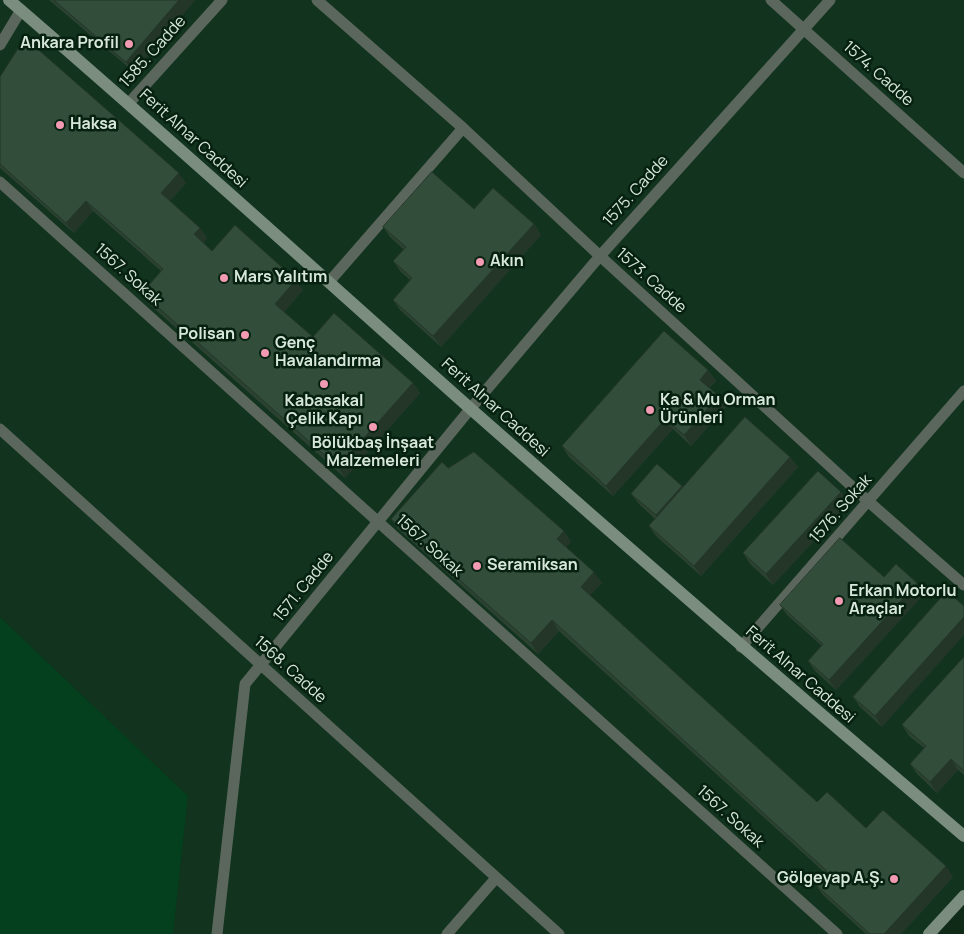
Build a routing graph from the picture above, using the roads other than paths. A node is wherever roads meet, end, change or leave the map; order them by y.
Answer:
1 (9, 0) edge
2 (222, 0) edge
3 (317, 0) edge
4 (771, 0) edge
5 (830, 0) edge
6 (21, 10) junction
7 (804, 30) junction
8 (0, 45) edge
9 (129, 103) junction
10 (464, 128) junction
11 (964, 172) edge
12 (0, 182) edge
13 (600, 256) junction
14 (329, 282) junction
15 (964, 391) edge
16 (471, 408) junction
17 (0, 430) edge
18 (869, 502) junction
19 (378, 522) junction
20 (964, 585) edge
21 (741, 647) junction
22 (261, 665) junction
23 (964, 836) edge
24 (496, 878) junction
25 (964, 896) edge
26 (218, 934) edge
27 (447, 934) edge
28 (559, 934) edge
29 (837, 934) edge
30 (929, 934) edge

1 - 6 street, Ferit Alnar Caddesi
2 - 9 lane, 1585. Cadde
3 - 10 lane, 1573. Cadde
4 - 7 lane, 1574. Cadde
5 - 7 lane, 1575. Cadde
6 - 8 lane
6 - 9 street, Ferit Alnar Caddesi
7 - 11 lane, 1574. Cadde
7 - 13 lane, 1575. Cadde
9 - 14 street, Ferit Alnar Caddesi
10 - 13 lane, 1573. Cadde
10 - 14 lane
12 - 19 lane, 1567. Sokak
13 - 16 lane, 1575. Cadde
13 - 18 lane, 1573. Cadde
14 - 16 street, Ferit Alnar Caddesi
15 - 18 lane, 1576. Sokak
16 - 19 lane, 1571. Cadde
16 - 21 street, Ferit Alnar Caddesi
17 - 22 lane, 1568. Cadde
18 - 20 lane, 1573. Cadde
18 - 21 lane, 1576. Sokak
19 - 22 lane, 1571. Cadde
19 - 29 lane, 1567. Sokak
21 - 23 street, Ferit Alnar Caddesi
22 - 24 lane, 1568. Cadde
22 - 26 lane, 1571. Cadde
24 - 27 lane
24 - 28 lane, 1568. Cadde
25 - 30 street

